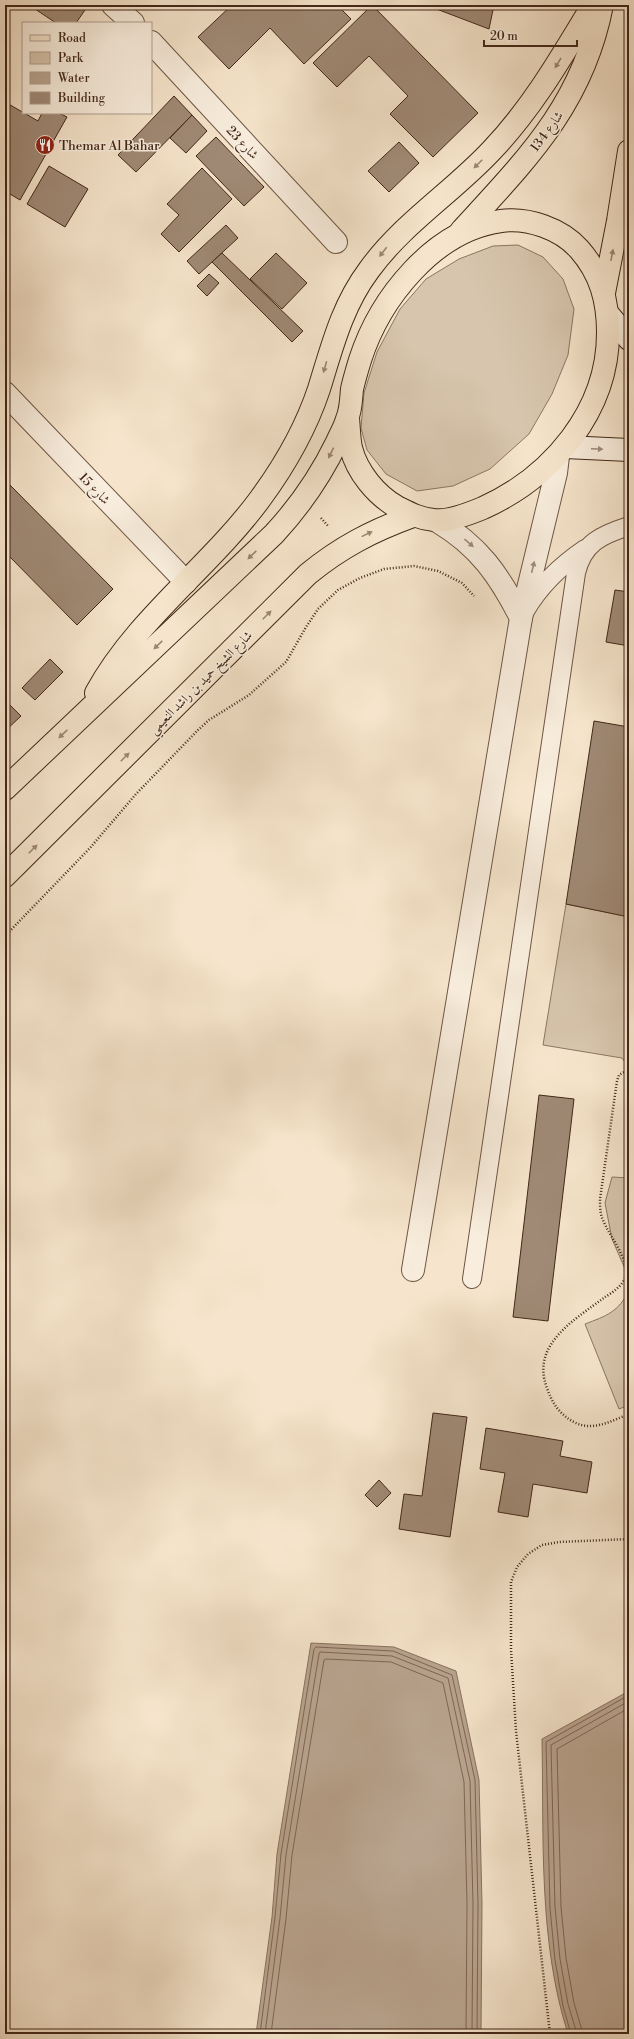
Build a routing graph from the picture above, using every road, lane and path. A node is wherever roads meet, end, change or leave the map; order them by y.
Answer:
1 (593, 5) edge
2 (602, 5) edge
3 (152, 43) edge
4 (629, 151) edge
5 (626, 185) edge
6 (455, 236) junction
7 (336, 242) dead end
8 (604, 293) junction
9 (608, 314) junction
10 (629, 339) edge
11 (5, 393) edge
12 (348, 418) junction
13 (629, 450) edge
14 (562, 452) junction
15 (304, 499) junction
16 (413, 516) junction
17 (437, 521) junction
18 (629, 526) edge
19 (346, 546) junction
20 (586, 549) junction
21 (368, 575) junction
22 (186, 582) junction
23 (478, 600) dead end
24 (521, 618) junction
25 (87, 712) junction
26 (5, 789) edge
27 (5, 876) edge
28 (5, 936) edge
29 (629, 1069) edge
30 (413, 1270) dead end
31 (472, 1279) dead end
32 (629, 1414) edge
33 (629, 1539) edge
34 (550, 2034) edge

1 -> 22 main road
2 - 6 main road, شارع 134
3 - 7 street, شارع 23
4 - 5 main road
8 -> 5 main road
6 - 8 main road
6 - 12 main road
8 - 9 main road
9 - 10 street
9 - 14 main road
11 - 22 street, شارع 15
12 -> 15 main road
12 - 16 main road
14 -> 13 street
14 - 17 main road
24 -> 14 street
15 - 19 path
15 -> 25 main road
16 - 17 main road
19 -> 16 main road, شارع الشيخ حميد بن راشد النعيمي
17 -> 24 street
18 - 20 lane
19 - 21 path
27 -> 19 main road, شارع الشيخ حميد بن راشد النعيمي
20 - 24 lane
20 - 31 lane
21 - 23 path
21 - 28 path
22 - 25 main road
24 - 30 street
25 -> 26 main road
29 - 32 path
33 - 34 path

